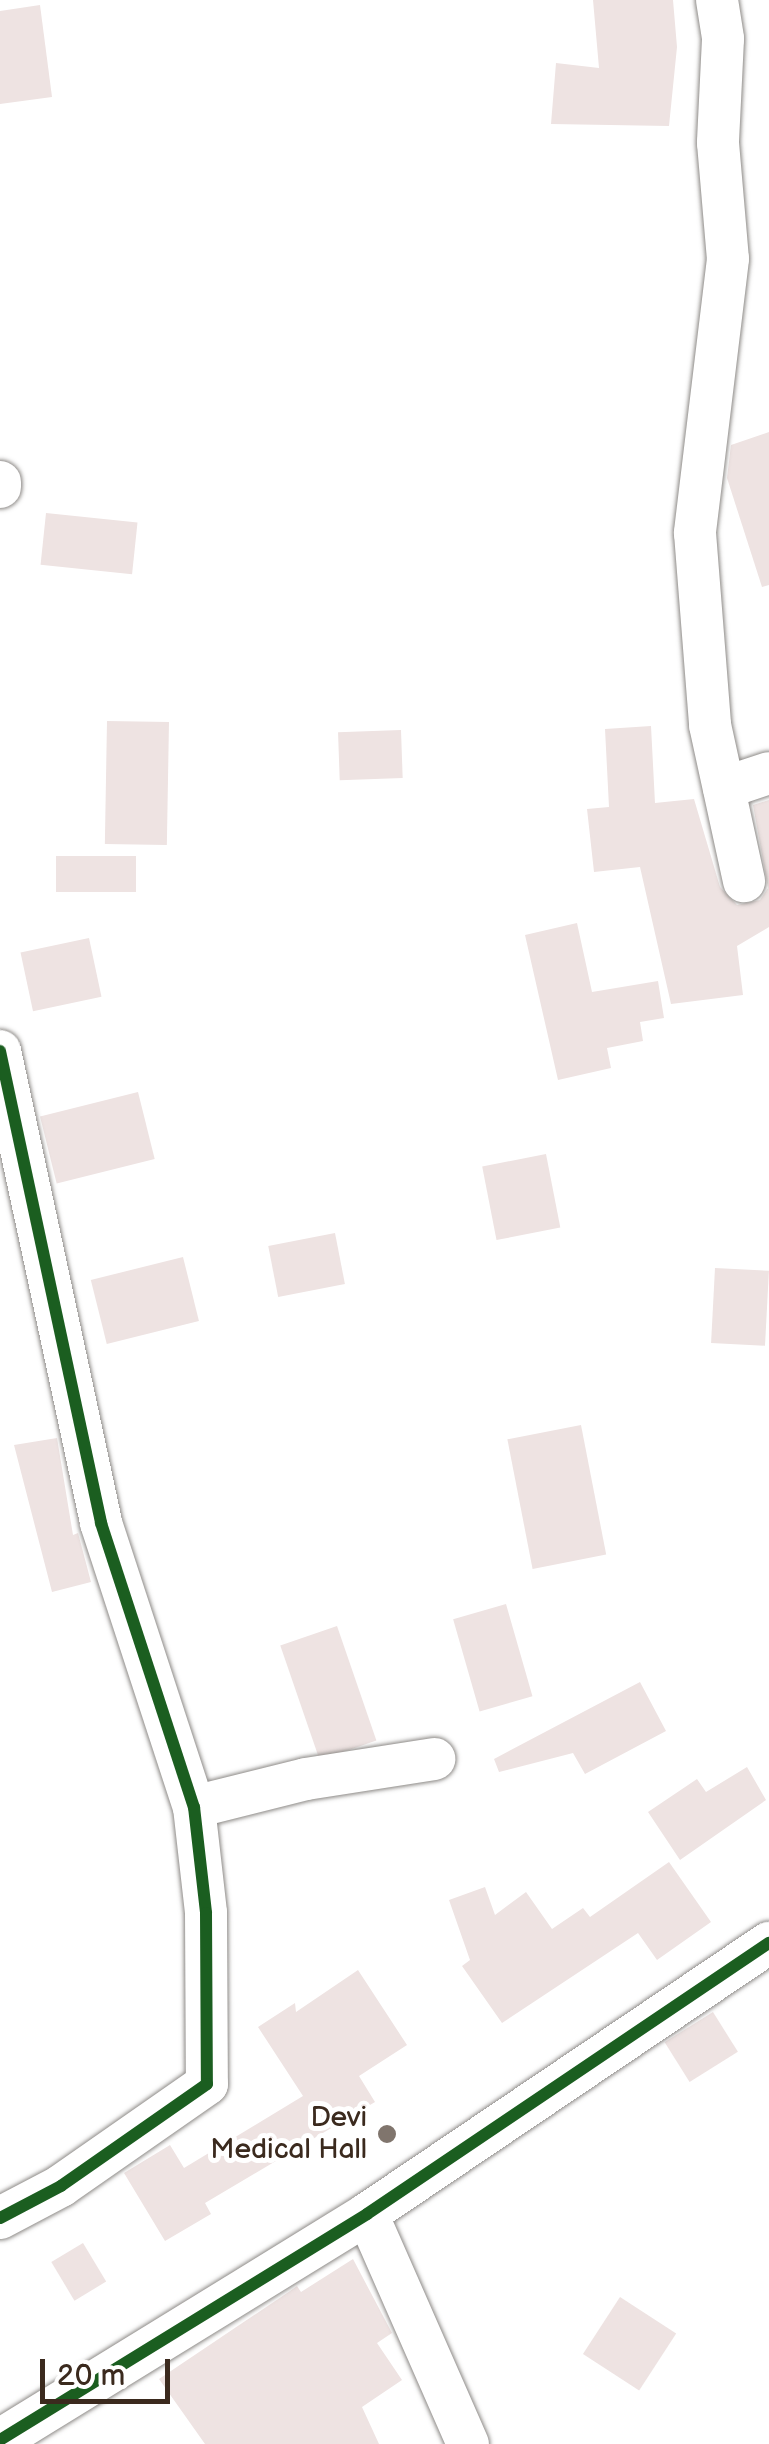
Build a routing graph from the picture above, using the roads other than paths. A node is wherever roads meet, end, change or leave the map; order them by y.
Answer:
1 (717, 0) edge
2 (769, 773) edge
3 (724, 788) junction
4 (744, 881) dead end
5 (0, 1051) edge
6 (434, 1759) dead end
7 (194, 1807) junction
8 (769, 1944) edge
9 (368, 2214) junction
10 (0, 2218) edge
11 (0, 2440) edge
12 (468, 2444) edge

1 - 3 street
2 - 3 street
3 - 4 street
5 - 7 street
6 - 7 street
7 - 10 street
8 - 9 street
9 - 11 street
9 - 12 street

